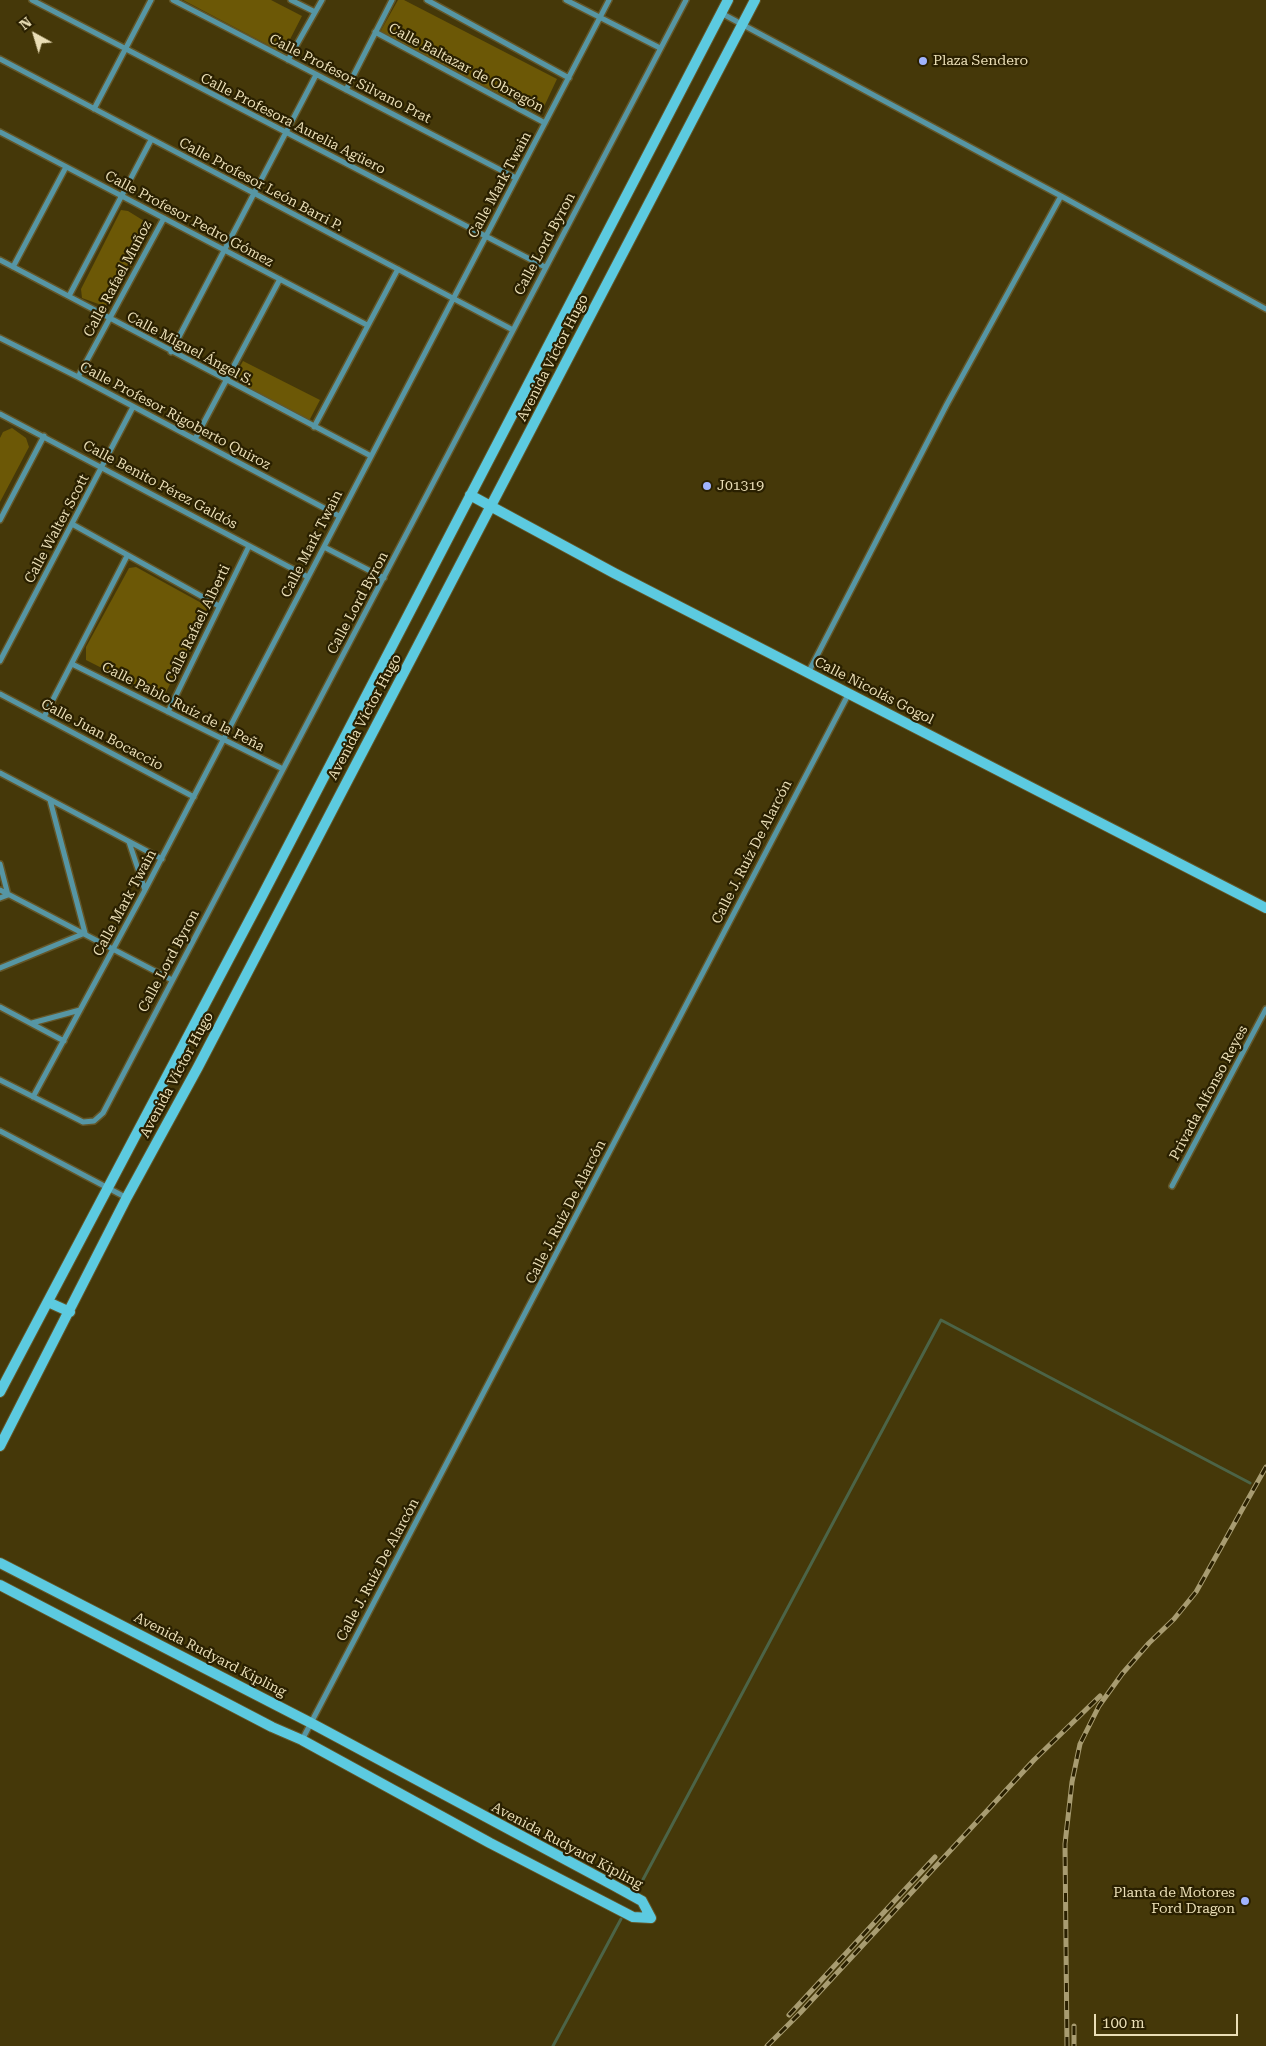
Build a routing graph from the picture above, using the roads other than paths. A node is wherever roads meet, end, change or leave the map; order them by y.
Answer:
1 (32, 0) edge
2 (151, 0) edge
3 (173, 0) edge
4 (291, 0) edge
5 (322, 0) edge
6 (392, 0) edge
7 (427, 0) edge
8 (566, 0) edge
9 (609, 0) edge
10 (686, 0) edge
11 (728, 0) edge
12 (755, 0) edge
13 (315, 12) junction
14 (721, 12) junction
15 (600, 18) junction
16 (742, 24) junction
17 (375, 32) junction
18 (660, 48) junction
19 (125, 49) junction
20 (0, 59) edge
21 (288, 60) junction
22 (316, 75) junction
23 (568, 78) junction
24 (346, 90) junction
25 (94, 110) junction
26 (545, 123) junction
27 (0, 132) edge
28 (286, 133) junction
29 (152, 140) junction
30 (66, 167) junction
31 (516, 178) junction
32 (254, 194) junction
33 (121, 196) junction
34 (1061, 196) junction
35 (164, 218) junction
36 (486, 236) junction
37 (225, 249) junction
38 (0, 260) edge
39 (13, 267) junction
40 (545, 267) junction
41 (398, 269) junction
42 (280, 280) junction
43 (69, 296) junction
44 (453, 298) junction
45 (1266, 309) edge
46 (110, 319) junction
47 (367, 325) junction
48 (513, 330) junction
49 (0, 338) edge
50 (171, 352) junction
51 (78, 376) junction
52 (226, 381) junction
53 (133, 407) junction
54 (1, 416) edge
55 (314, 427) junction
56 (44, 436) junction
57 (195, 440) junction
58 (372, 456) junction
59 (102, 466) junction
60 (470, 495) junction
61 (491, 507) junction
62 (339, 516) junction
63 (0, 520) edge
64 (72, 524) junction
65 (249, 546) junction
66 (324, 546) junction
67 (128, 556) junction
68 (308, 577) junction
69 (384, 578) junction
70 (219, 606) junction
71 (0, 661) edge
72 (72, 664) junction
73 (808, 673) junction
74 (0, 694) edge
75 (849, 694) junction
76 (168, 712) junction
77 (44, 717) junction
78 (223, 740) junction
79 (283, 769) junction
80 (0, 773) edge
81 (194, 797) junction
82 (50, 800) junction
83 (129, 842) junction
84 (162, 859) junction
85 (0, 864) edge
86 (0, 890) edge
87 (145, 890) junction
88 (8, 895) junction
89 (0, 898) edge
90 (1266, 908) edge
91 (84, 933) junction
92 (114, 948) junction
93 (0, 968) edge
94 (172, 980) junction
95 (0, 1007) edge
96 (80, 1010) junction
97 (1266, 1010) edge
98 (32, 1023) junction
99 (64, 1041) junction
100 (0, 1080) edge
101 (33, 1098) junction
102 (0, 1131) edge
103 (1172, 1186) dead end
104 (109, 1188) junction
105 (127, 1198) junction
106 (48, 1302) junction
107 (70, 1312) junction
108 (0, 1392) edge
109 (0, 1446) edge
110 (0, 1563) edge
111 (0, 1585) edge
112 (311, 1723) junction
113 (302, 1740) junction
114 (613, 1885) junction
115 (604, 1901) junction

1 - 19 street, Calle Profesora Aurelia Agüero
2 - 19 street
3 - 21 street, Calle Profesor Silvano Prat
4 - 13 street
5 - 13 street
6 - 17 street
7 - 23 street
8 - 15 street
9 - 15 street, Calle Mark Twain
10 - 18 street, Calle Lord Byron
11 - 14 street, Avenida Víctor Hugo
12 - 16 street, Avenida Víctor Hugo
13 - 21 street
14 - 16 street
14 - 60 street, Avenida Víctor Hugo
15 - 18 street
15 - 23 street, Calle Mark Twain
16 - 34 street
16 - 61 street, Avenida Víctor Hugo
17 - 24 street
17 - 26 street, Calle Baltazar de Obregón
18 - 40 street, Calle Lord Byron
19 - 25 street
19 - 28 street, Calle Profesora Aurelia Agüero
20 - 25 street, Calle Profesor León Barri P.
21 - 22 street, Calle Profesor Silvano Prat
22 - 24 street, Calle Profesor Silvano Prat
22 - 28 street
23 - 26 street, Calle Mark Twain
24 - 31 street, Calle Profesor Silvano Prat
25 - 29 street, Calle Profesor León Barri P.
26 - 31 street, Calle Mark Twain
27 - 30 street, Calle Profesor Pedro Gómez
28 - 32 street
28 - 36 street, Calle Profesora Aurelia Agüero
29 - 32 street, Calle Profesor León Barri P.
29 - 33 street
30 - 33 street, Calle Profesor Pedro Gómez
30 - 39 street
31 - 36 street, Calle Mark Twain
32 - 37 street
32 - 41 street, Calle Profesor León Barri P.
33 - 35 street, Calle Profesor Pedro Gómez
33 - 43 street
34 - 45 street
34 - 73 street
35 - 37 street, Calle Profesor Pedro Gómez
35 - 46 street, Calle Rafael Muñoz
36 - 40 street, Calle Profesora Aurelia Agüero
36 - 44 street, Calle Mark Twain
37 - 42 street, Calle Profesor Pedro Gómez
37 - 50 street
38 - 39 street, Calle Miguel Ángel S.
39 - 43 street, Calle Miguel Ángel S.
40 - 48 street, Calle Lord Byron
41 - 44 street, Calle Profesor León Barri P.
41 - 47 street
42 - 47 street, Calle Profesor Pedro Gómez
42 - 52 street
43 - 46 street, Calle Miguel Ángel S.
44 - 48 street, Calle Profesor León Barri P.
44 - 58 street, Calle Mark Twain
46 - 50 street, Calle Miguel Ángel S.
46 - 51 street, Calle Rafael Muñoz
47 - 55 street
48 - 69 street, Calle Lord Byron
49 - 51 street, Calle Profesor Rigoberto Quiroz
50 - 52 street, Calle Miguel Ángel S.
51 - 53 street, Calle Profesor Rigoberto Quiroz
52 - 55 street, Calle Miguel Ángel S.
52 - 57 street
53 - 57 street, Calle Profesor Rigoberto Quiroz
53 - 59 street, Calle Walter Scott
54 - 56 street, Calle Benito Pérez Galdós
55 - 58 street, Calle Miguel Ángel S.
56 - 59 street, Calle Benito Pérez Galdós
56 - 63 street
57 - 62 street, Calle Profesor Rigoberto Quiroz
58 - 62 street, Calle Mark Twain
59 - 64 street, Calle Walter Scott
59 - 65 street, Calle Benito Pérez Galdós
60 - 61 street, Calle Nicolás Gogol
60 - 104 street, Avenida Víctor Hugo
61 - 73 street, Calle Nicolás Gogol
61 - 105 street, Avenida Víctor Hugo
62 - 66 street, Calle Mark Twain
64 - 67 street
64 - 71 street, Calle Walter Scott
65 - 68 street, Calle Benito Pérez Galdós
65 - 70 street, Calle Rafael Alberti
66 - 68 street, Calle Mark Twain
66 - 69 street
67 - 70 street
67 - 72 street
68 - 78 street, Calle Mark Twain
69 - 79 street, Calle Lord Byron
70 - 76 street, Calle Rafael Alberti
72 - 76 street, Calle Pablo Ruíz de la Peña
72 - 77 street
73 - 75 street, Calle Nicolás Gogol
74 - 77 street, Calle Juan Bocaccio
75 - 90 street, Calle Nicolás Gogol
75 - 112 street, Calle J. Ruíz De Alarcón
76 - 78 street, Calle Pablo Ruíz de la Peña
77 - 81 street, Calle Juan Bocaccio
78 - 79 street, Calle Pablo Ruíz de la Peña
78 - 81 street, Calle Mark Twain
79 - 94 street, Calle Lord Byron
80 - 82 street
81 - 84 street, Calle Mark Twain
82 - 83 street
82 - 91 street
83 - 84 street
83 - 87 street
84 - 87 street, Calle Mark Twain
85 - 88 street
86 - 88 street
87 - 92 street, Calle Mark Twain
88 - 89 street
88 - 91 street
91 - 92 street
91 - 93 street
92 - 94 street
92 - 96 street, Calle Mark Twain
94 - 101 street, Calle Lord Byron
95 - 98 street
96 - 98 street
96 - 99 street, Calle Mark Twain
97 - 103 street, Privada Alfonso Reyes
98 - 99 street
99 - 101 street, Calle Mark Twain
100 - 101 street, Calle Lord Byron
102 - 104 street
104 - 105 street
104 - 106 street, Avenida Víctor Hugo
105 - 107 street, Avenida Víctor Hugo
106 - 107 street
106 - 108 street, Avenida Víctor Hugo
107 - 109 street, Avenida Víctor Hugo
110 - 112 street, Avenida Rudyard Kipling
111 - 113 street, Avenida Rudyard Kipling
112 - 113 street, Calle J. Ruíz De Alarcón
112 - 114 street, Avenida Rudyard Kipling
113 - 115 street, Avenida Rudyard Kipling
114 - 115 street
114 - 115 street, Avenida Rudyard Kipling

